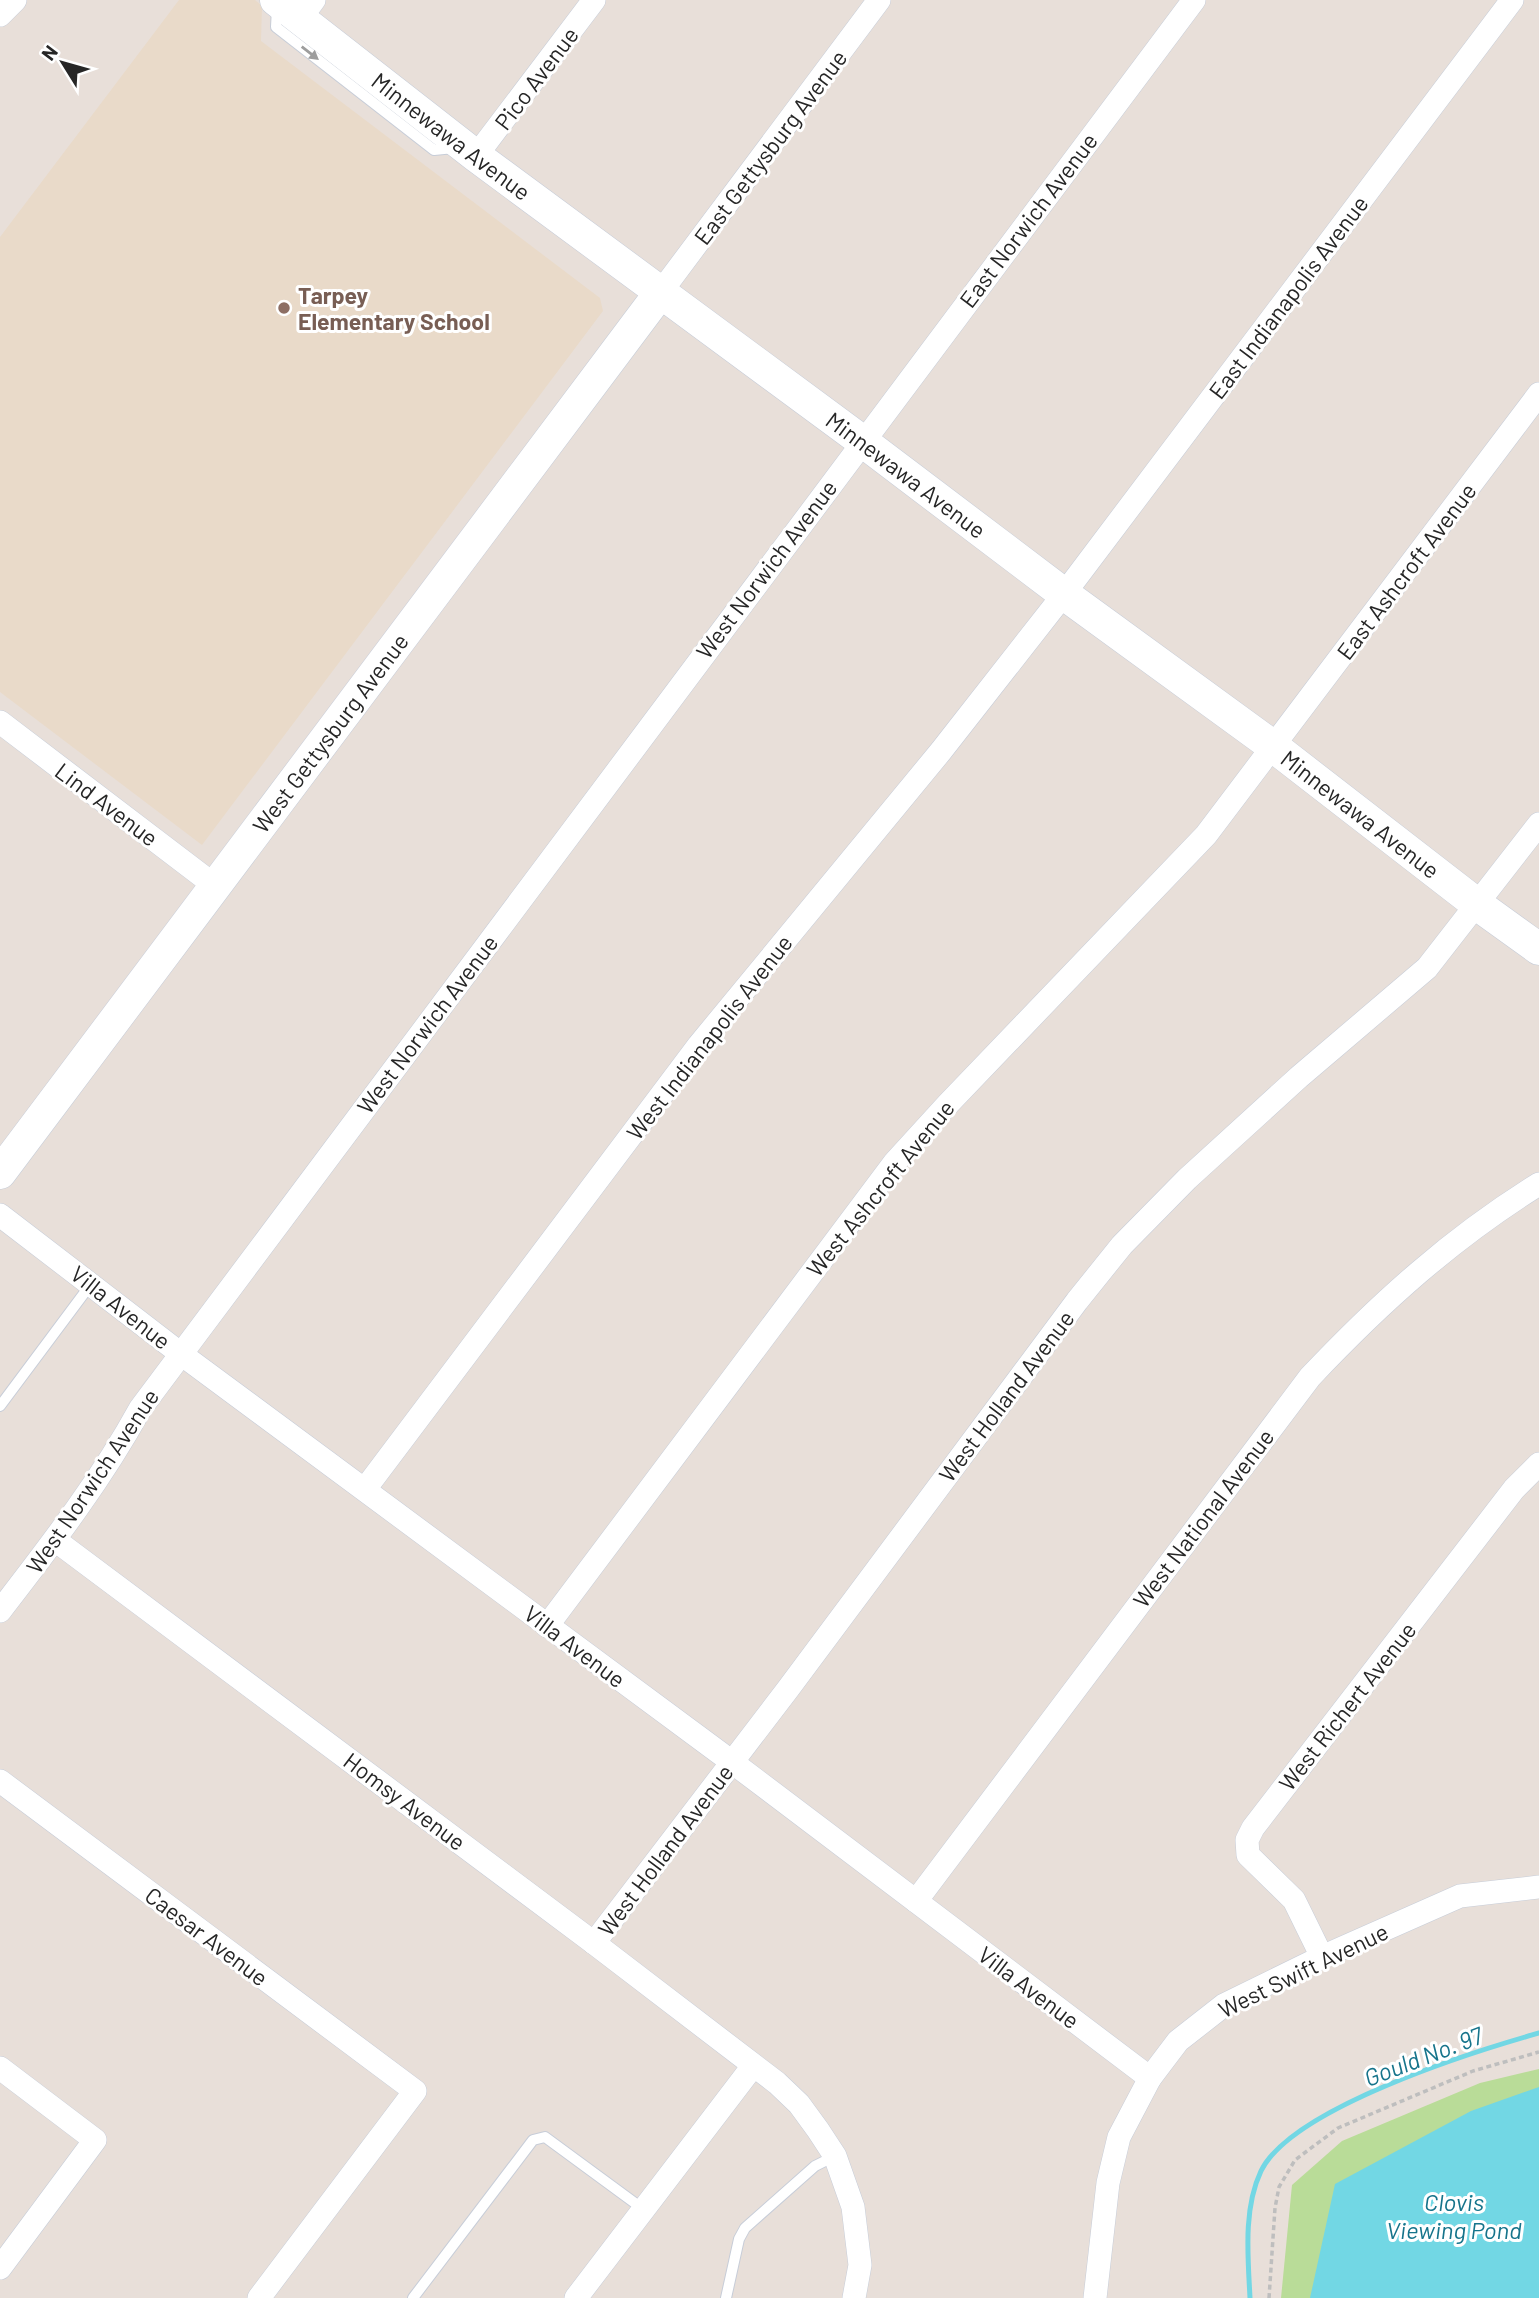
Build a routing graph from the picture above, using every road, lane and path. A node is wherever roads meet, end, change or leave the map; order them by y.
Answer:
1 (15, 0) edge
2 (594, 0) edge
3 (879, 0) edge
4 (1194, 0) edge
5 (1512, 0) edge
6 (292, 5) edge
7 (0, 15) edge
8 (470, 152) junction
9 (660, 293) junction
10 (1539, 394) edge
11 (862, 441) junction
12 (1064, 594) junction
13 (0, 722) edge
14 (1274, 747) junction
15 (1539, 824) edge
16 (215, 886) junction
17 (1478, 905) junction
18 (1539, 949) edge
19 (0, 1173) edge
20 (1539, 1184) edge
21 (0, 1215) edge
22 (91, 1284) junction
23 (181, 1354) junction
24 (0, 1405) edge
25 (1539, 1464) edge
26 (365, 1489) junction
27 (55, 1539) junction
28 (0, 1612) edge
29 (547, 1626) junction
30 (732, 1762) junction
31 (0, 1781) edge
32 (1539, 1887) edge
33 (916, 1901) junction
34 (594, 1943) junction
35 (1322, 1957) junction
36 (1539, 2052) edge
37 (753, 2066) junction
38 (0, 2068) edge
39 (1150, 2078) junction
40 (835, 2156) junction
41 (643, 2209) junction
42 (0, 2268) edge
43 (259, 2298) edge
44 (413, 2298) edge
45 (576, 2298) edge
46 (726, 2298) edge
47 (854, 2298) edge
48 (1095, 2298) edge
49 (1269, 2298) edge

1 - 7 street
2 - 8 street, Pico Avenue
3 - 9 street, East Gettysburg Avenue
4 - 11 street, East Norwich Avenue
5 - 12 street, East Indianapolis Avenue
6 - 8 street, Minnewawa Avenue
8 - 9 street, Minnewawa Avenue
9 - 11 street, Minnewawa Avenue
9 - 16 street, West Gettysburg Avenue
10 - 14 street, East Ashcroft Avenue
11 - 12 street, Minnewawa Avenue
11 - 23 street, West Norwich Avenue
12 - 14 street, Minnewawa Avenue
12 - 26 street, West Indianapolis Avenue
13 - 16 street, Lind Avenue
14 - 17 street, Minnewawa Avenue
14 - 29 street, West Ashcroft Avenue
15 - 17 street, West Holland Avenue
16 - 19 street, West Gettysburg Avenue
17 - 18 street, Minnewawa Avenue
17 - 30 street, West Holland Avenue
20 - 33 street, West National Avenue
21 - 22 street, Villa Avenue
22 - 23 street, Villa Avenue
22 - 24 lane
23 - 26 street, Villa Avenue
23 - 27 street, West Norwich Avenue
25 - 35 street, West Richert Avenue
26 - 29 street, Villa Avenue
27 - 28 street, West Norwich Avenue
27 - 34 street, Homsy Avenue
29 - 30 street, Villa Avenue
30 - 33 street, Villa Avenue
30 - 34 street, West Holland Avenue
31 - 43 street, Caesar Avenue
32 - 35 street, West Swift Avenue
33 - 39 street, Villa Avenue
34 - 37 street, Homsy Avenue
35 - 39 street, West Swift Avenue
36 - 49 path
37 - 40 street
37 - 41 street
38 - 42 street
39 - 48 street, West Swift Avenue
40 - 46 lane
40 - 47 street
41 - 44 lane
41 - 45 street

